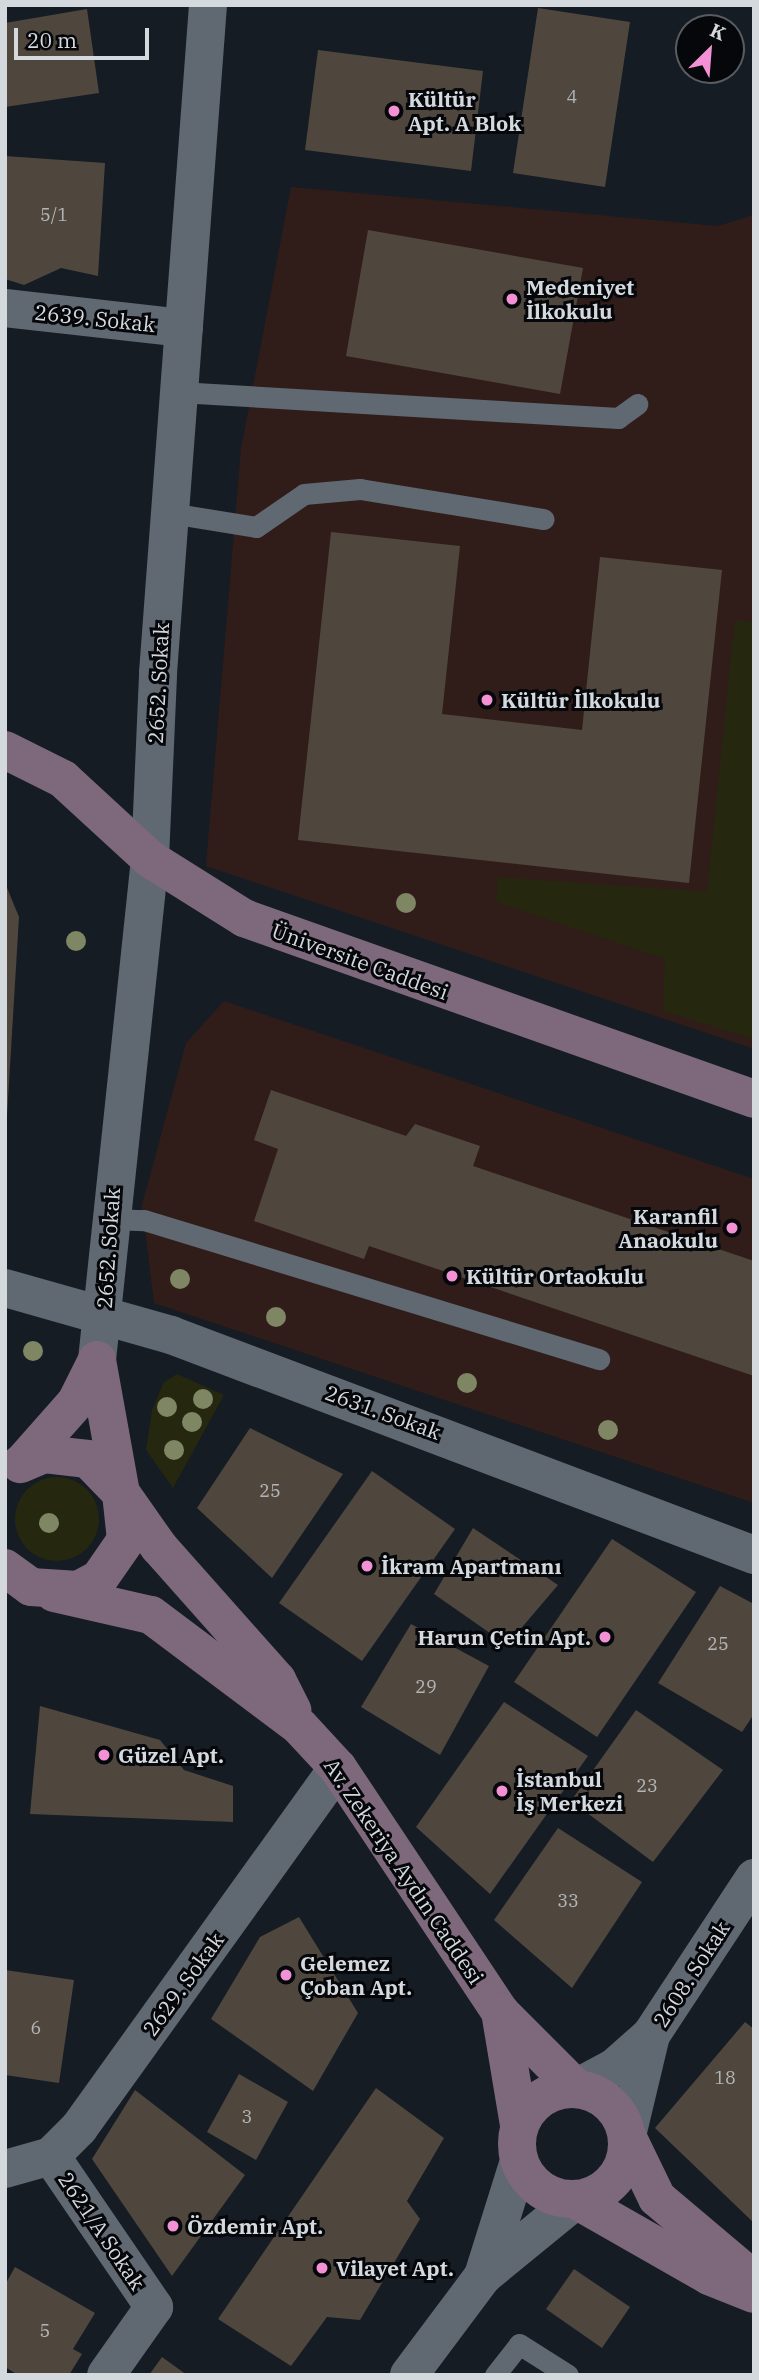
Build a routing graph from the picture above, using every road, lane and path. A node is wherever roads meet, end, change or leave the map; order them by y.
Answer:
1 (208, 5) edge
2 (5, 308) edge
3 (184, 328) junction
4 (179, 392) junction
5 (637, 404) dead end
6 (170, 513) junction
7 (544, 519) dead end
8 (5, 750) edge
9 (150, 859) junction
10 (754, 1099) edge
11 (109, 1219) junction
12 (5, 1288) edge
13 (104, 1316) junction
14 (599, 1359) dead end
15 (97, 1360) junction
16 (10, 1473) edge
17 (121, 1493) junction
18 (754, 1555) edge
19 (7, 1572) edge
20 (54, 1593) junction
21 (300, 1727) junction
22 (338, 1768) junction
23 (754, 1878) edge
24 (500, 2012) junction
25 (651, 2035) junction
26 (576, 2088) junction
27 (627, 2136) junction
28 (519, 2143) junction
29 (51, 2156) junction
30 (5, 2169) edge
31 (576, 2200) junction
32 (483, 2276) junction
33 (754, 2280) edge
34 (754, 2294) edge
35 (106, 2375) edge
36 (409, 2375) edge
37 (495, 2375) edge
38 (568, 2375) edge

1 - 3 street, 2652. Sokak
2 - 3 street, 2639. Sokak
3 - 4 street, 2652. Sokak
4 - 5 lane
4 - 6 street, 2652. Sokak
6 - 7 lane
6 - 9 street, 2652. Sokak
8 - 9 street, Üniversite Caddesi
9 - 10 street, Üniversite Caddesi
9 - 11 street, 2652. Sokak
11 - 13 street, 2652. Sokak
11 - 14 lane
12 - 13 street, 2631. Sokak
13 - 15 street, 2652. Sokak
13 - 18 street, 2631. Sokak
15 - 16 street
15 - 17 street
16 - 17 street
17 - 20 street
17 - 21 street
19 - 20 street, Av. Zekeriya Aydın Caddesi
20 - 21 street, Av. Zekeriya Aydın Caddesi
21 - 22 street, Av. Zekeriya Aydın Caddesi
22 - 24 street, Av. Zekeriya Aydın Caddesi
22 - 29 street, 2629. Sokak
23 - 25 street, 2608. Sokak
24 - 26 street
24 - 28 street
25 - 26 street
25 - 27 street
26 - 27 street
26 - 28 street
27 - 31 street
27 - 33 street
28 - 31 street
28 - 32 street
29 - 30 street, 2629. Sokak
29 - 35 street, 2621/A Sokak
31 - 32 street
31 - 34 street
32 - 36 street
37 - 38 lane

